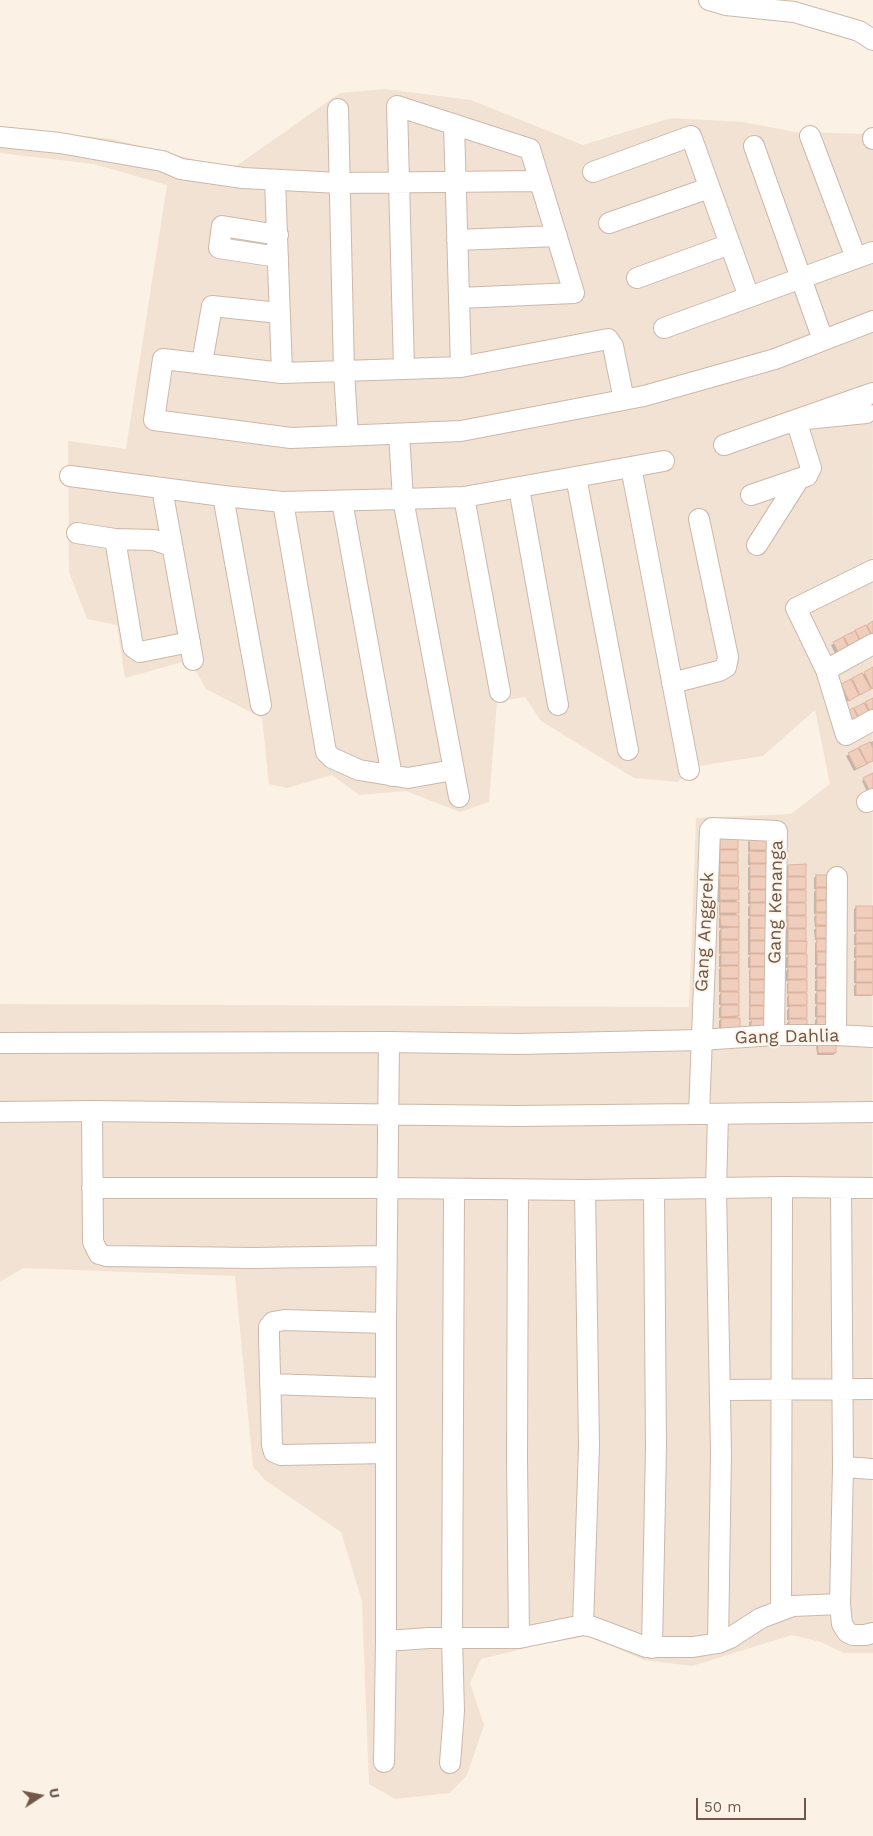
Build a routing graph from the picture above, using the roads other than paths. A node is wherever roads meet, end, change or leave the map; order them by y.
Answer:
1 (709, 0) edge
2 (873, 40) edge
3 (338, 109) dead end
4 (454, 124) junction
5 (810, 136) dead end
6 (0, 137) edge
7 (754, 146) dead end
8 (593, 172) dead end
9 (275, 180) junction
10 (540, 181) junction
11 (456, 182) junction
12 (339, 183) junction
13 (399, 183) junction
14 (709, 188) junction
15 (609, 223) dead end
16 (278, 235) junction
17 (557, 236) junction
18 (457, 240) junction
19 (730, 244) junction
20 (865, 255) edge
21 (278, 257) junction
22 (637, 278) dead end
23 (801, 278) junction
24 (459, 298) junction
25 (749, 298) junction
26 (279, 313) junction
27 (873, 321) edge
28 (664, 328) dead end
29 (823, 340) junction
30 (202, 363) junction
31 (460, 367) junction
32 (404, 370) junction
33 (344, 372) junction
34 (282, 373) junction
35 (634, 398) junction
36 (868, 408) edge
37 (796, 420) junction
38 (399, 434) junction
39 (348, 436) junction
40 (724, 444) dead end
41 (664, 461) dead end
42 (631, 467) junction
43 (70, 476) dead end
44 (576, 477) junction
45 (799, 479) junction
46 (519, 488) junction
47 (163, 494) junction
48 (751, 495) dead end
49 (223, 496) junction
50 (464, 497) junction
51 (403, 500) junction
52 (342, 501) junction
53 (283, 502) junction
54 (699, 519) dead end
55 (76, 533) dead end
56 (115, 539) junction
57 (163, 543) junction
58 (757, 545) dead end
59 (873, 570) edge
60 (873, 644) edge
61 (826, 670) junction
62 (672, 683) junction
63 (500, 692) dead end
64 (260, 705) dead end
65 (558, 705) dead end
66 (873, 720) edge
67 (628, 750) dead end
68 (453, 770) junction
69 (689, 770) dead end
70 (392, 776) junction
71 (459, 797) dead end
72 (716, 828) joint
73 (837, 877) dead end
74 (774, 1035) junction
75 (836, 1035) junction
76 (873, 1037) edge
77 (700, 1040) junction
78 (389, 1042) junction
79 (0, 1043) edge
80 (92, 1111) junction
81 (0, 1112) edge
82 (873, 1112) edge
83 (388, 1114) junction
84 (708, 1115) junction
85 (782, 1187) junction
86 (92, 1188) junction
87 (388, 1188) junction
88 (841, 1188) junction
89 (873, 1188) edge
90 (454, 1189) junction
91 (716, 1189) junction
92 (518, 1190) junction
93 (585, 1190) junction
94 (654, 1190) junction
95 (386, 1256) junction
96 (386, 1322) junction
97 (270, 1384) junction
98 (386, 1388) junction
99 (782, 1389) junction
100 (842, 1389) junction
101 (873, 1389) edge
102 (720, 1390) junction
103 (386, 1453) junction
104 (843, 1467) junction
105 (873, 1469) edge
106 (840, 1604) junction
107 (781, 1609) junction
108 (583, 1625) junction
109 (873, 1633) edge
110 (452, 1638) junction
111 (519, 1638) junction
112 (386, 1641) junction
113 (718, 1643) junction
114 (652, 1648) junction
115 (384, 1762) dead end
116 (450, 1763) dead end

1 - 2 street
3 - 12 street
4 - 10 street
4 - 11 street
4 - 13 street
5 - 20 street
6 - 9 street
7 - 23 street
8 - 14 street
9 - 12 street
9 - 16 street
10 - 11 street
10 - 17 street
11 - 13 street
11 - 18 street
12 - 13 street
12 - 33 street
13 - 32 street
14 - 15 street
14 - 19 street
16 - 21 street
16 - 21 street
17 - 18 street
17 - 24 street
18 - 24 street
19 - 22 street
19 - 25 street
20 - 23 street
21 - 26 street
23 - 25 street
23 - 29 street
24 - 31 street
25 - 28 street
26 - 30 street
26 - 34 street
27 - 29 street
29 - 35 street
30 - 34 street
30 - 39 street
31 - 32 street
31 - 35 street
32 - 33 street
33 - 34 street
33 - 39 street
35 - 38 street
36 - 37 street
37 - 40 street
37 - 45 street
38 - 39 street
38 - 51 street
41 - 42 street
42 - 44 street
42 - 62 street
43 - 47 street
44 - 46 street
44 - 67 street
45 - 48 street
45 - 58 street
46 - 50 street
46 - 65 street
47 - 49 street
47 - 57 street
49 - 53 street
49 - 64 street
50 - 51 street
50 - 63 street
51 - 52 street
51 - 68 street
52 - 53 street
52 - 70 street
53 - 70 street
54 - 62 street
55 - 56 street
56 - 57 street
56 - 57 street
59 - 61 street
60 - 61 street
61 - 66 street
62 - 69 street
68 - 70 street
68 - 71 street
72 - 74 street, Gang Kenanga
72 - 77 street, Gang Anggrek
73 - 75 street
74 - 75 street, Gang Dahlia
74 - 77 street, Gang Dahlia
75 - 76 street, Gang Dahlia
77 - 78 street, Gang Dahlia
77 - 84 street
78 - 79 street, Gang Dahlia
78 - 83 street
80 - 81 street
80 - 83 street
80 - 86 street
82 - 84 street
83 - 84 street
83 - 87 street
84 - 91 street
85 - 88 street
85 - 91 street
85 - 99 street
86 - 87 street
86 - 95 street
87 - 90 street
87 - 95 street
88 - 89 street
88 - 100 street
90 - 92 street
90 - 110 street
91 - 94 street
91 - 102 street
92 - 93 street
92 - 111 street
93 - 94 street
93 - 108 street
94 - 114 street
95 - 96 street
96 - 97 street
96 - 98 street
97 - 98 street
97 - 103 street
98 - 103 street
99 - 100 street
99 - 102 street
99 - 107 street
100 - 101 street
100 - 104 street
102 - 113 street
103 - 112 street
104 - 105 street
104 - 106 street
106 - 107 street
106 - 109 street
107 - 113 street
108 - 111 street
108 - 114 street
110 - 111 street
110 - 112 street
110 - 116 street
112 - 115 street
113 - 114 street

